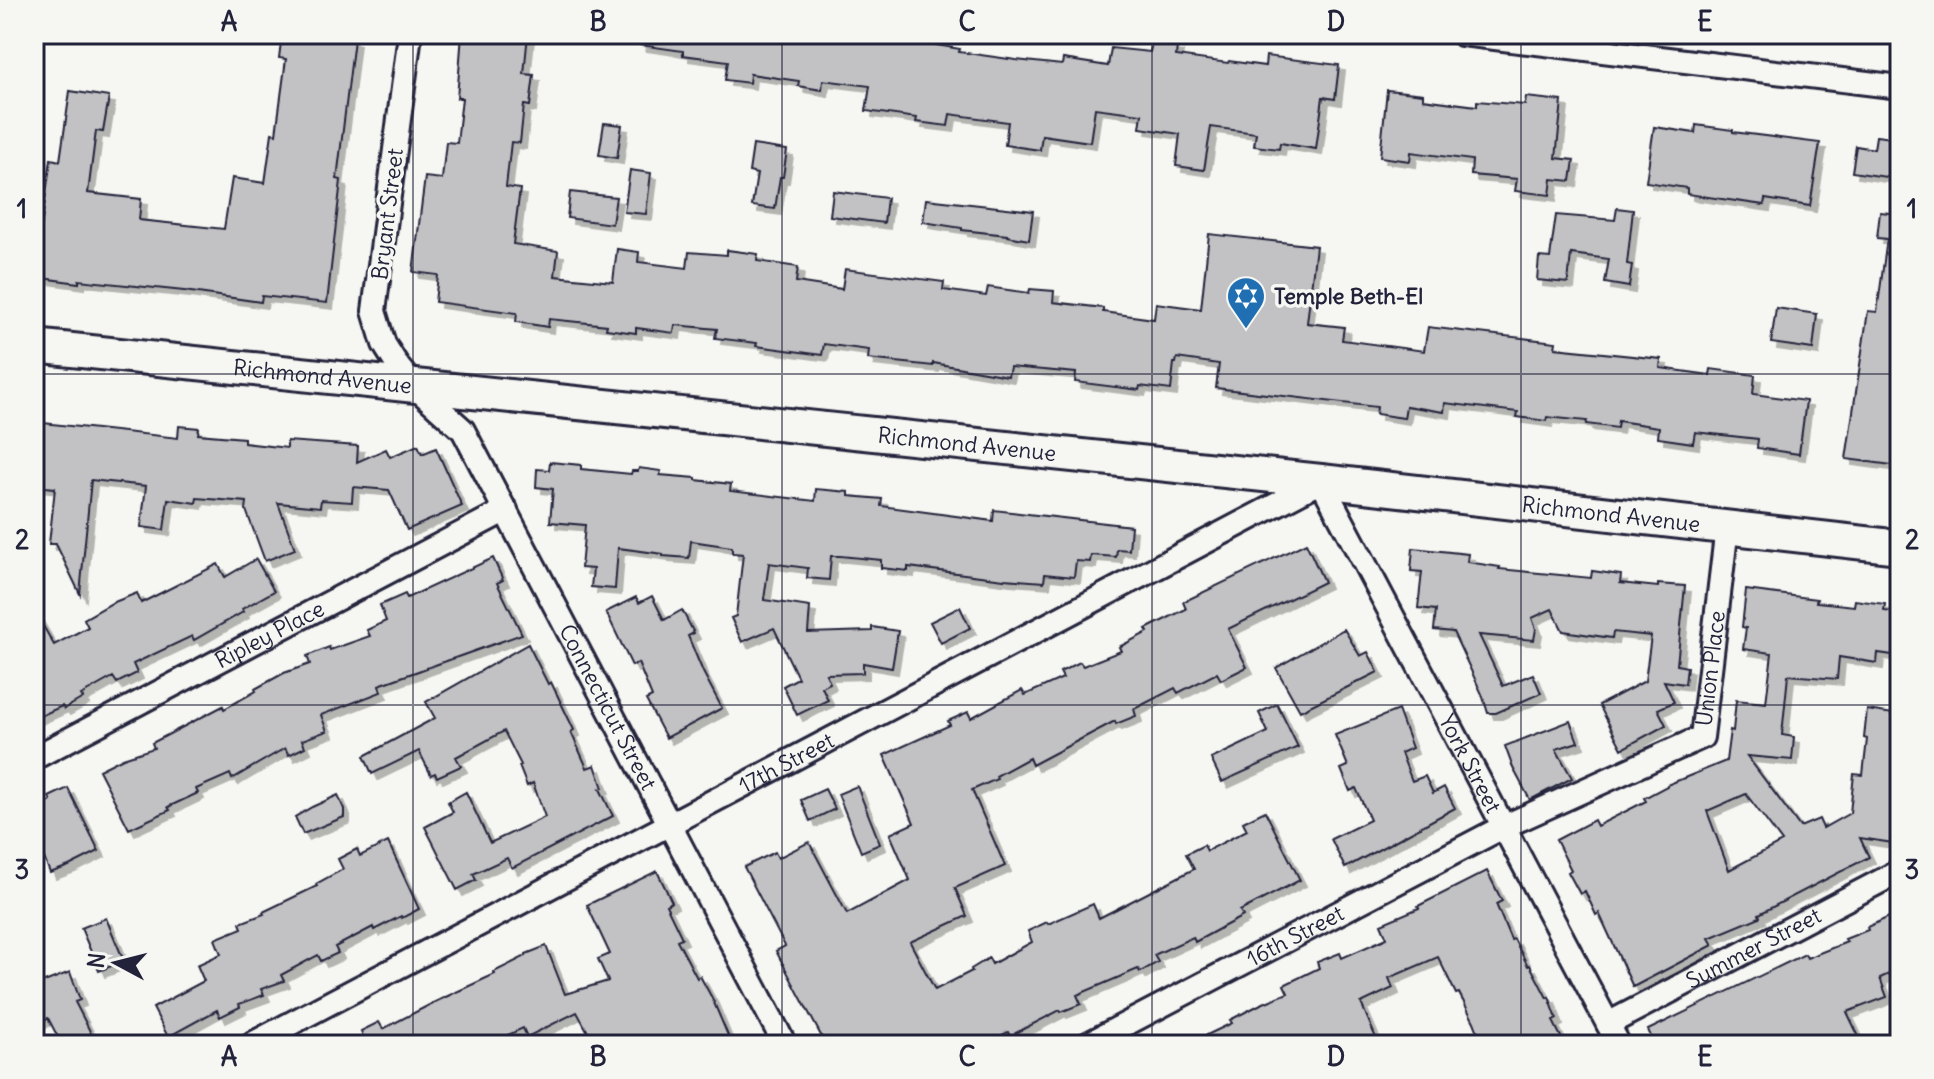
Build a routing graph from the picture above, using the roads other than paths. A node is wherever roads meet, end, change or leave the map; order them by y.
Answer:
1 (410, 34) edge
2 (1462, 34) edge
3 (1900, 87) edge
4 (34, 346) edge
5 (412, 384) junction
6 (1321, 481) junction
7 (506, 510) junction
8 (1727, 527) junction
9 (1900, 547) edge
10 (34, 758) edge
11 (670, 825) junction
12 (1503, 827) junction
13 (1900, 871) edge
14 (1608, 1024) junction
15 (250, 1045) edge
16 (785, 1045) edge
17 (1086, 1045) edge
18 (1619, 1045) edge

1 - 5 street, Bryant Street
2 - 3 street
4 - 5 street, Richmond Avenue
5 - 6 street, Richmond Avenue
5 - 7 street, Connecticut Street
6 - 8 street, Richmond Avenue
6 - 11 street, 17th Street
6 - 12 street, York Street
7 - 10 street, Ripley Place
7 - 11 street, Connecticut Street
8 - 9 street, Richmond Avenue
8 - 12 street, Union Place
11 - 15 street, 17th Street
11 - 16 street, Connecticut Street
12 - 14 street, York Street
12 - 17 street, 16th Street
13 - 14 street, Summer Street
14 - 18 street, York Street

